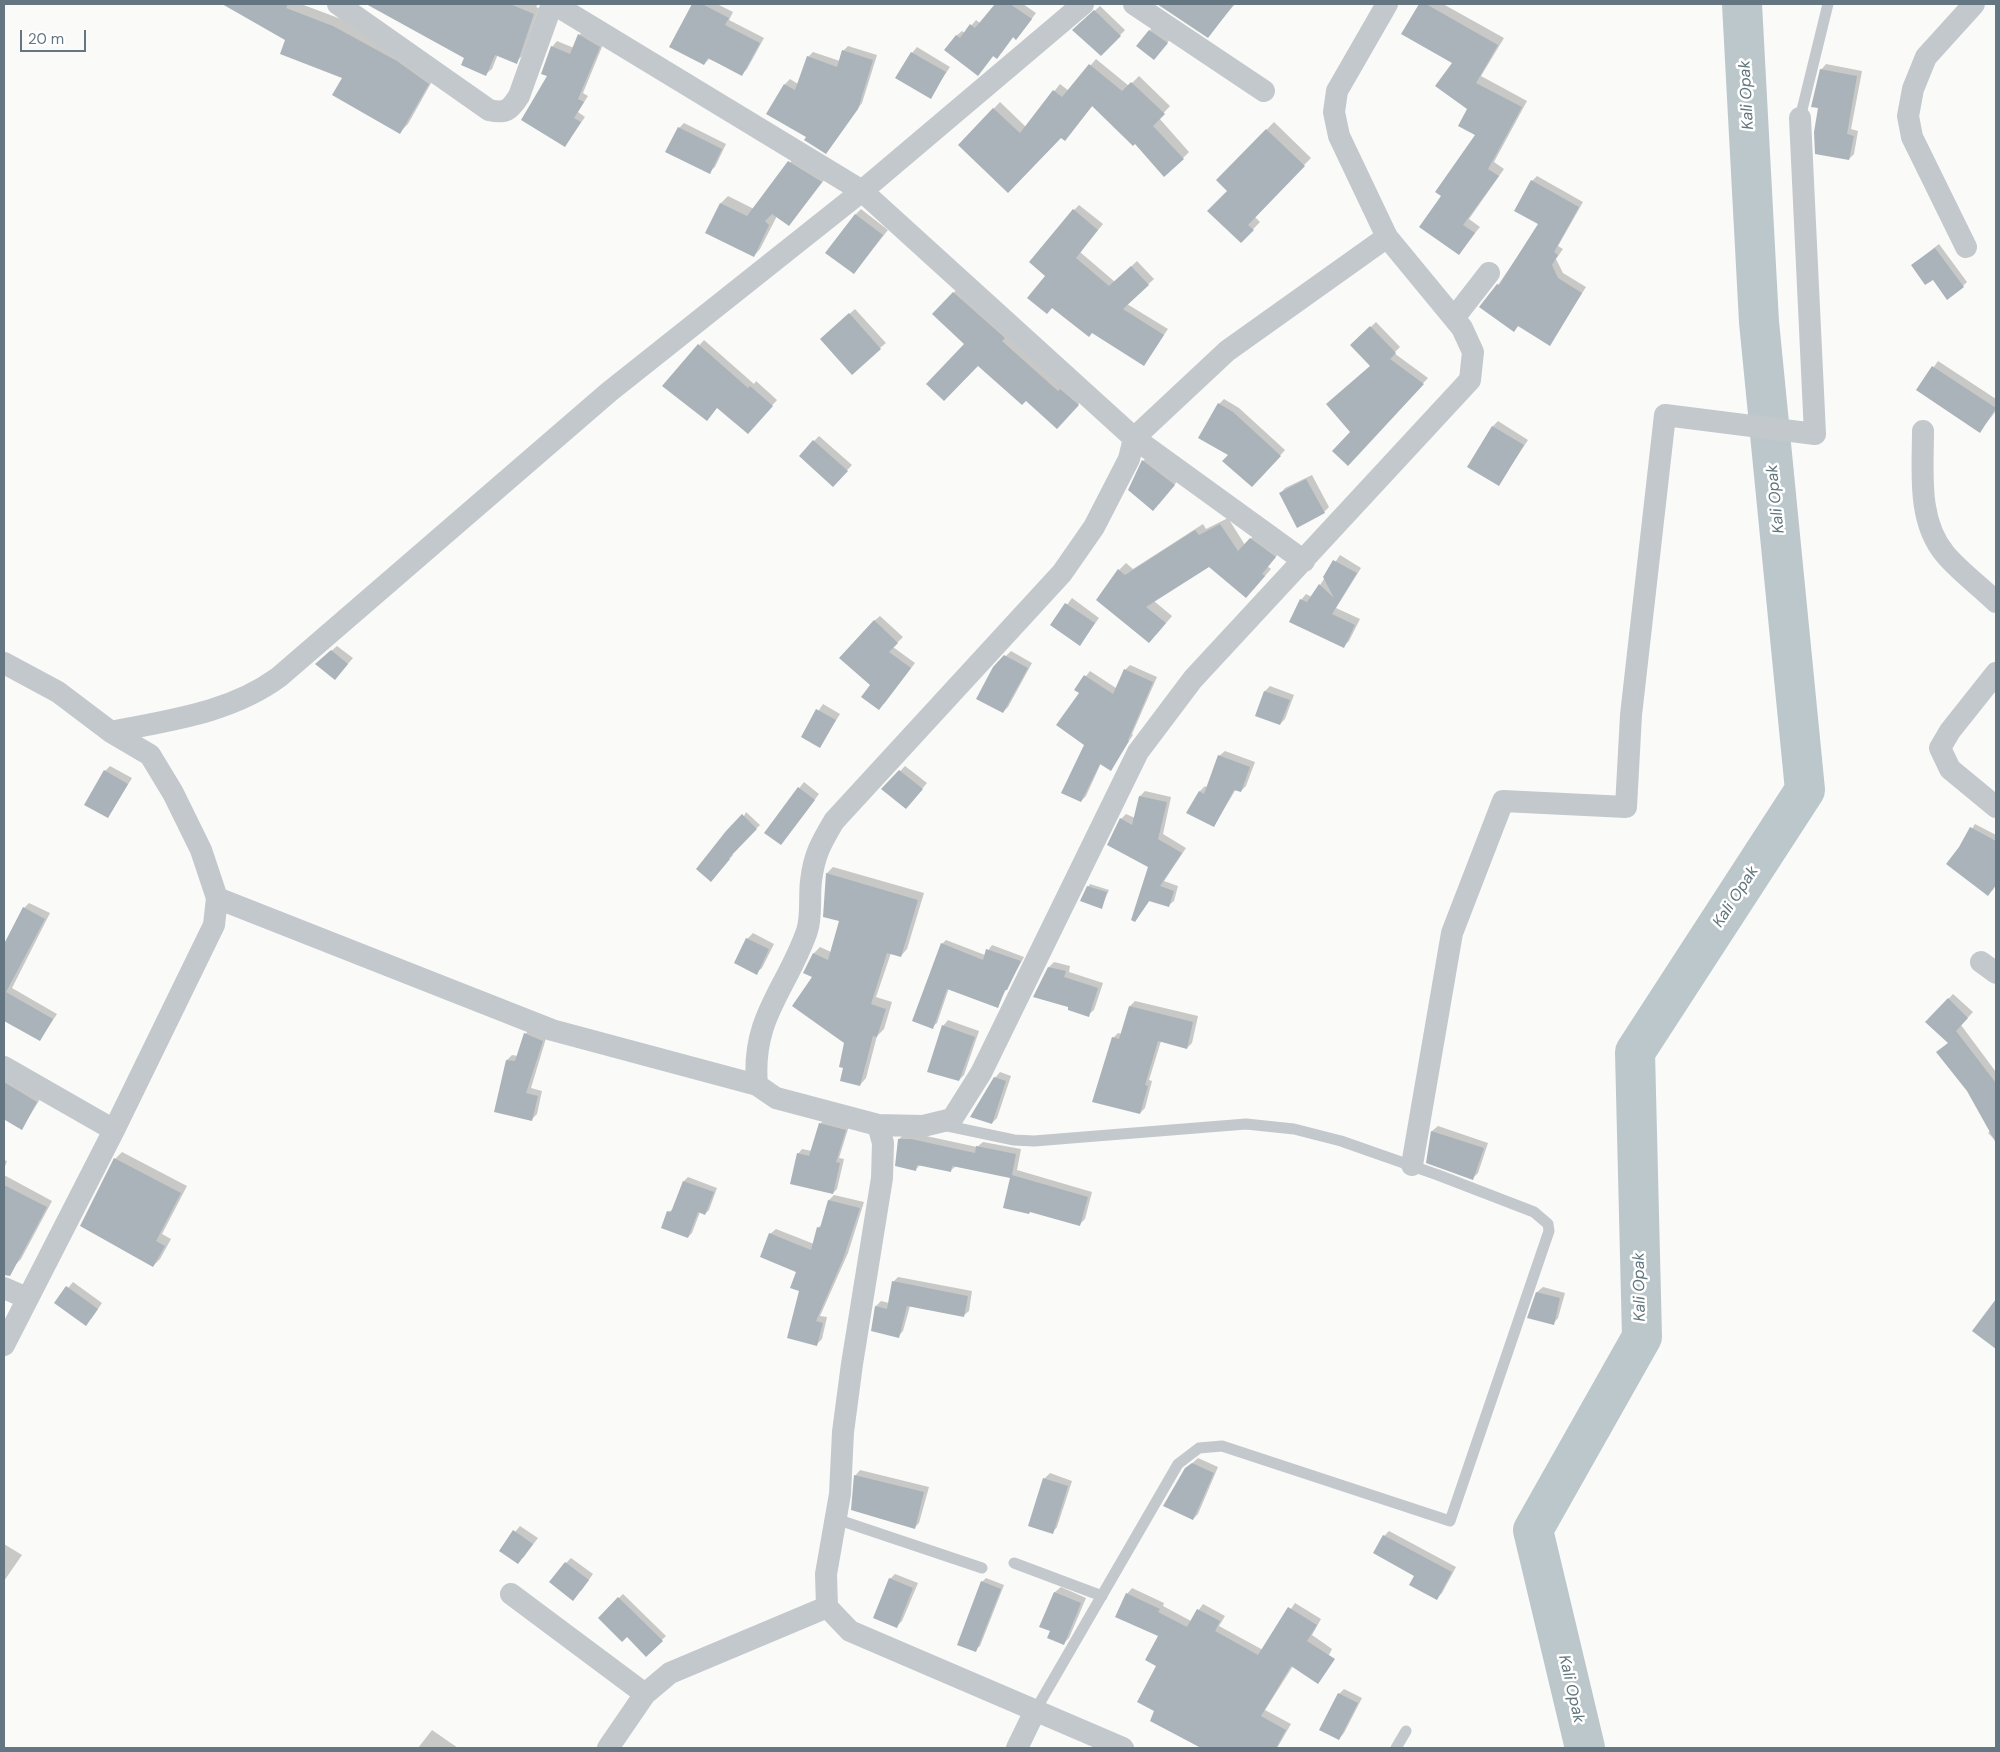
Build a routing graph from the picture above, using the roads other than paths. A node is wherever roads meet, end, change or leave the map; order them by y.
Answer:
1 (338, 4) edge
2 (553, 4) edge
3 (1134, 4) edge
4 (1388, 4) edge
5 (1828, 4) edge
6 (1974, 4) edge
7 (1074, 6) edge
8 (1264, 91) dead end
9 (1800, 118) joint
10 (862, 191) junction
11 (1387, 237) junction
12 (1966, 247) dead end
13 (1489, 272) dead end
14 (1454, 318) junction
15 (1923, 431) dead end
16 (1134, 438) junction
17 (1304, 561) junction
18 (1996, 602) edge
19 (4, 663) edge
20 (1996, 673) edge
21 (111, 732) junction
22 (1996, 807) edge
23 (217, 898) junction
24 (4, 1067) edge
25 (757, 1085) junction
26 (936, 1123) junction
27 (878, 1125) junction
28 (114, 1130) junction
29 (1412, 1165) junction
30 (4, 1288) edge
31 (27, 1298) junction
32 (4, 1345) edge
33 (836, 1519) junction
34 (1014, 1563) dead end
35 (982, 1568) dead end
36 (511, 1594) dead end
37 (1102, 1596) junction
38 (828, 1607) junction
39 (645, 1694) junction
40 (1035, 1711) junction
41 (1406, 1731) dead end
42 (608, 1748) edge
43 (1017, 1748) edge
44 (1123, 1748) edge
45 (1396, 1748) edge

1 - 2 street
2 - 10 street
3 - 8 street
4 - 11 street
5 - 9 lane
6 - 12 street
7 - 10 street
9 - 29 street
10 - 16 street
10 - 21 street
11 - 14 street
11 - 16 street
13 - 14 street
14 - 17 street
15 - 18 street
16 - 17 street
16 - 25 street
17 - 26 street
19 - 21 street
20 - 22 street
21 - 23 street
23 - 25 street
23 - 28 street
24 - 28 street
25 - 27 street
26 - 27 street
26 - 29 lane
27 - 33 street
28 - 31 street
29 - 37 lane
30 - 31 street
31 - 32 street
33 - 35 lane
33 - 38 street
34 - 37 lane
36 - 39 street
37 - 40 lane
38 - 39 street
38 - 40 street
39 - 42 street
40 - 43 street
40 - 44 street
41 - 45 lane

